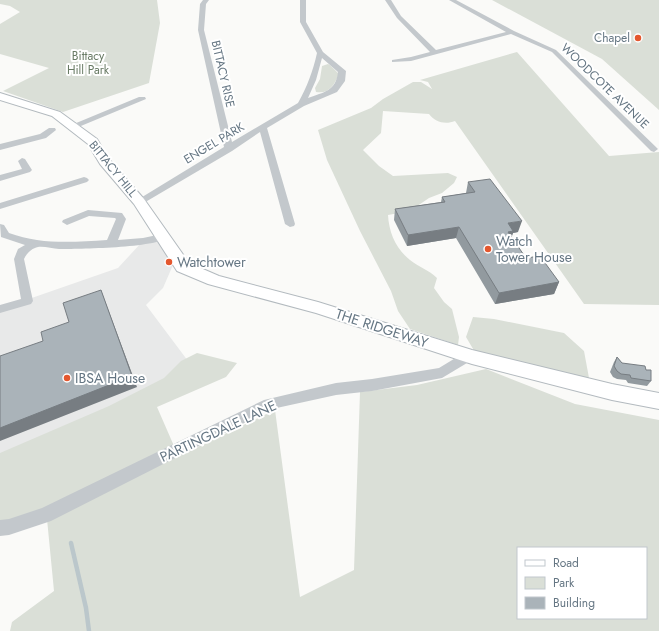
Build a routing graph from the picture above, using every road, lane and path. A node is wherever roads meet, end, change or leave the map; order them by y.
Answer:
1 (303, 0) edge
2 (388, 0) edge
3 (452, 0) edge
4 (203, 1) edge
5 (512, 32) junction
6 (434, 52) junction
7 (320, 53) junction
8 (394, 61) dead end
9 (0, 96) edge
10 (142, 99) dead end
11 (301, 104) junction
12 (73, 126) junction
13 (263, 128) junction
14 (52, 130) dead end
15 (0, 147) edge
16 (229, 149) junction
17 (654, 149) dead end
18 (22, 161) dead end
19 (0, 178) edge
20 (84, 180) dead end
21 (139, 202) junction
22 (0, 206) edge
23 (67, 222) dead end
24 (290, 224) dead end
25 (2, 231) edge
26 (162, 237) junction
27 (111, 243) junction
28 (35, 244) junction
29 (0, 309) edge
30 (468, 356) junction
31 (659, 401) edge
32 (0, 528) edge

1 - 7 street, ENGEL PARK
2 - 6 street
3 - 5 street, WOODCOTE AVENUE
4 - 16 street, BITTACY RISE
5 - 6 street
5 - 17 street, WOODCOTE AVENUE
6 - 8 street
7 - 11 street, ENGEL PARK
7 - 11 street, ENGEL PARK
9 - 12 main road, BITTACY HILL
10 - 12 street
11 - 13 street, ENGEL PARK
12 - 21 main road, BITTACY HILL
13 - 16 street, ENGEL PARK
13 - 24 street
14 - 15 street
16 - 21 street, ENGEL PARK
18 - 19 street
20 - 22 street
21 - 26 main road, THE RIDGEWAY
23 - 27 street
25 - 28 street
26 - 27 street
26 - 30 main road, THE RIDGEWAY
27 - 28 street
28 - 29 street
30 - 31 main road, THE RIDGEWAY
30 - 32 street, PARTINGDALE LANE

